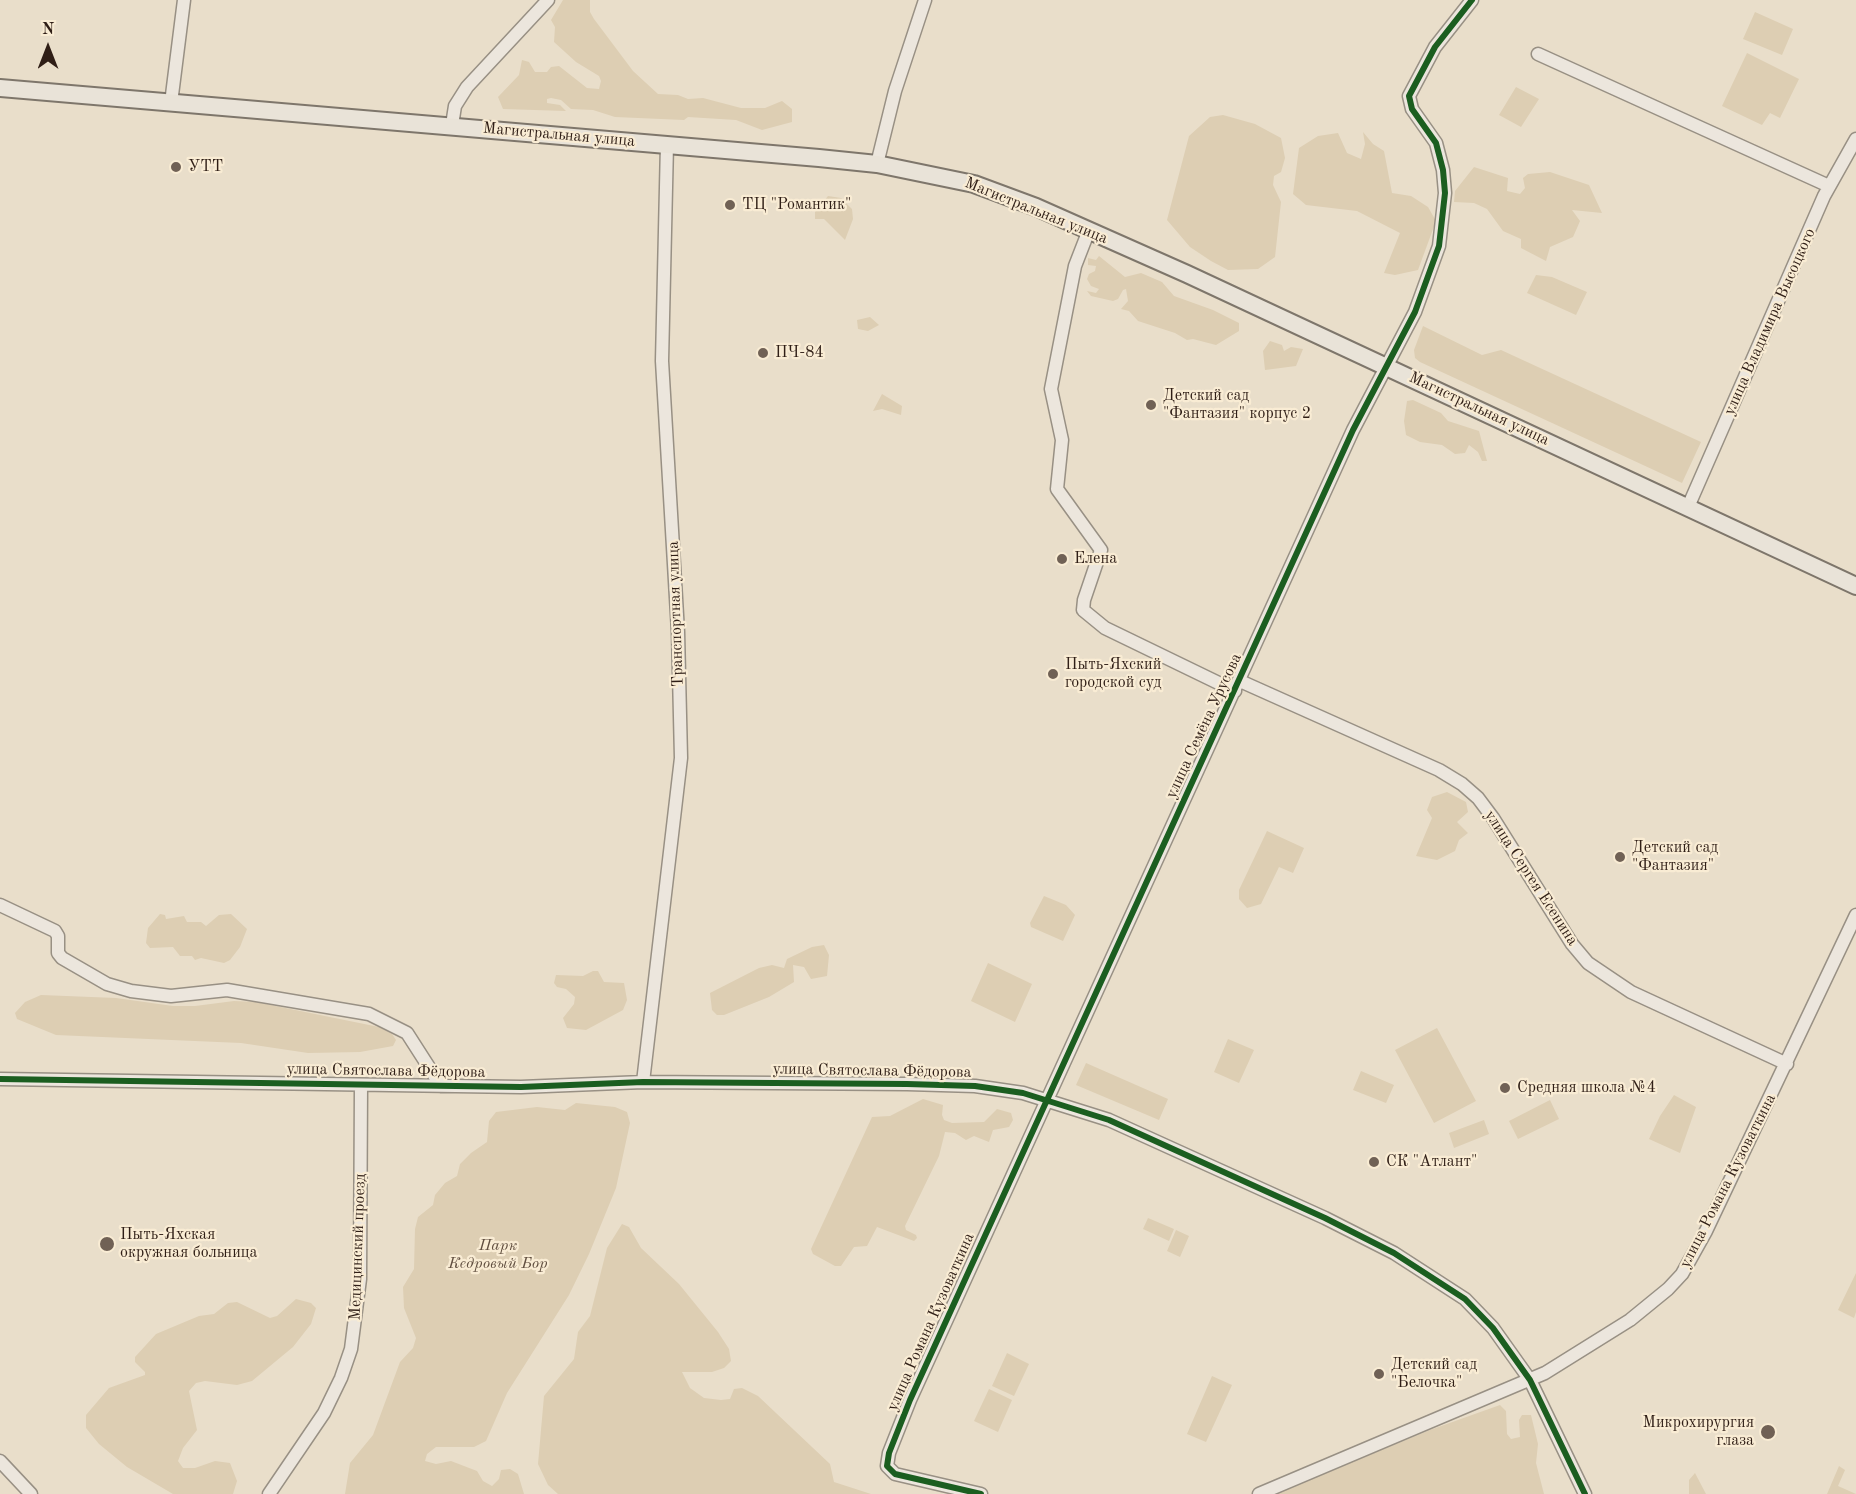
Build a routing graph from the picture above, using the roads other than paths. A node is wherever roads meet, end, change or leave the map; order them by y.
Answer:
1 (184, 0) edge
2 (548, 0) edge
3 (925, 0) edge
4 (1472, 0) edge
5 (1538, 54) dead end
6 (0, 88) edge
7 (171, 103) junction
8 (452, 125) junction
9 (1856, 139) edge
10 (667, 144) junction
11 (877, 164) junction
12 (1829, 186) junction
13 (1089, 230) junction
14 (1386, 365) junction
15 (1688, 507) junction
16 (1856, 586) edge
17 (1238, 686) junction
18 (0, 905) edge
19 (1856, 915) edge
20 (1787, 1064) junction
21 (4, 1078) edge
22 (643, 1082) junction
23 (361, 1085) junction
24 (441, 1086) junction
25 (1047, 1099) junction
26 (1530, 1380) junction
27 (0, 1461) edge
28 (31, 1494) edge
29 (268, 1494) edge
30 (981, 1494) edge
31 (1259, 1494) edge
32 (1585, 1494) edge

1 - 7 street
2 - 8 street
3 - 11 street
4 - 14 street, улица Семёна Урусова
5 - 12 street
6 - 7 main road, Магистральная улица
7 - 8 main road, Магистральная улица
8 - 10 main road, Магистральная улица
9 - 12 street, улица Владимира Высоцкого
10 - 11 main road, Магистральная улица
10 - 22 street, Транспортная улица
11 - 13 main road, Магистральная улица
12 - 15 street, улица Владимира Высоцкого
13 - 14 main road, Магистральная улица
13 - 17 street, улица Сергея Есенина
14 - 15 main road, Магистральная улица
14 - 17 street, улица Семёна Урусова
15 - 16 main road, Магистральная улица
17 - 20 street, улица Сергея Есенина
17 - 25 street, улица Семёна Урусова
18 - 24 street
19 - 20 street, улица Романа Кузоваткина
20 - 26 street, улица Романа Кузоваткина
21 - 23 street, улица Святослава Фёдорова
22 - 24 street, улица Святослава Фёдорова
22 - 25 street, улица Святослава Фёдорова
23 - 24 street, улица Святослава Фёдорова
23 - 29 street, Медицинский проезд
25 - 26 street, улица Святослава Фёдорова
25 - 30 street, улица Романа Кузоваткина
26 - 31 street, улица Романа Кузоваткина
26 - 32 street, улица Святослава Фёдорова
27 - 28 street

